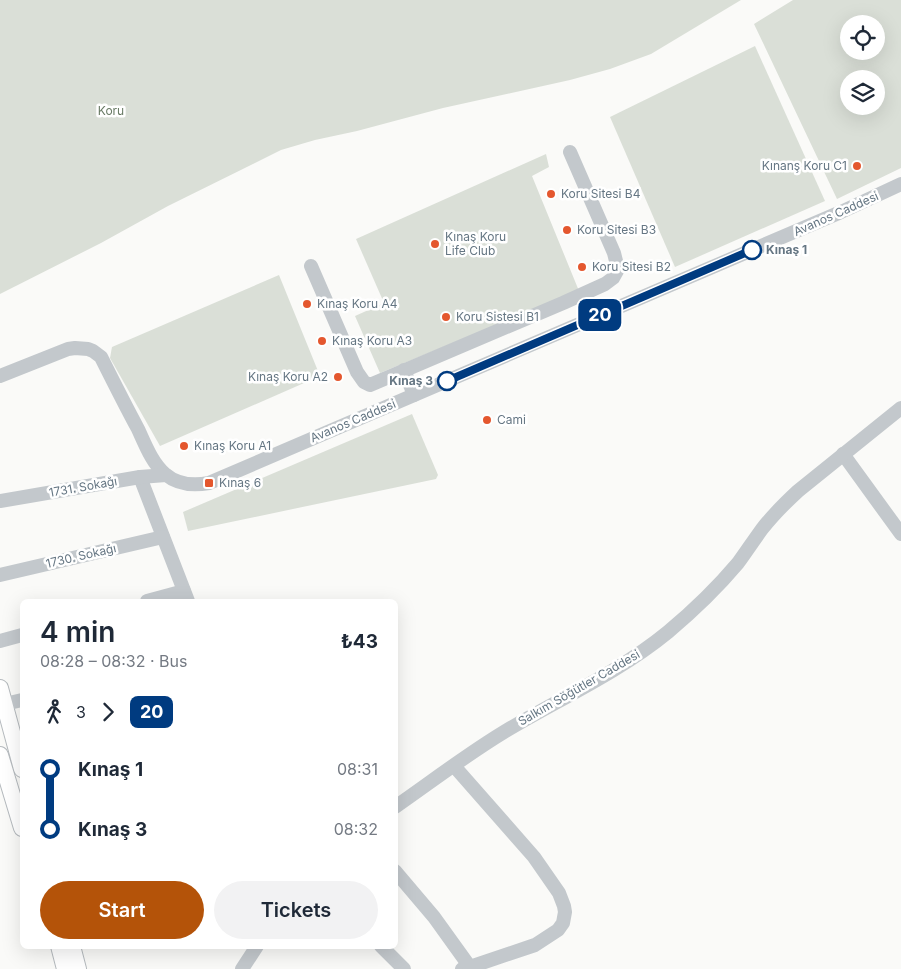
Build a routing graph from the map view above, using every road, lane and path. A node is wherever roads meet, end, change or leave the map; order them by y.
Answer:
1 (570, 152) dead end
2 (901, 184) edge
3 (311, 266) dead end
4 (404, 370) junction
5 (0, 376) edge
6 (414, 395) junction
7 (901, 408) edge
8 (843, 454) junction
9 (166, 475) junction
10 (140, 477) junction
11 (0, 501) edge
12 (901, 534) edge
13 (163, 537) junction
14 (0, 575) edge
15 (186, 596) edge
16 (163, 599) edge
17 (20, 636) edge
18 (0, 641) edge
19 (0, 688) edge
20 (20, 700) edge
21 (5, 704) junction
22 (0, 755) edge
23 (20, 757) edge
24 (454, 766) junction
25 (398, 806) edge
26 (20, 821) edge
27 (398, 875) edge
28 (60, 949) edge
29 (73, 949) edge
30 (255, 949) edge
31 (384, 949) edge
32 (466, 968) edge
33 (66, 969) edge
34 (78, 969) edge
35 (242, 969) edge
36 (404, 969) edge

1 - 4 street
2 - 6 street, Avanos Caddesi
3 - 4 street
4 - 6 street
5 - 9 street
6 - 9 street, Avanos Caddesi
7 - 8 street, Salkım Söğütler Caddesi
8 - 12 street
8 - 24 street, Salkım Söğütler Caddesi
9 - 10 street, 1731. Sokağı
10 - 11 street, 1731. Sokağı
10 - 13 street
13 - 14 street, 1730. Sokağı
13 - 15 street
15 - 16 street
17 - 18 street
19 - 21 main road
20 - 21 street
21 - 23 main road
22 - 26 main road
24 - 25 street, Salkım Söğütler Caddesi
24 - 32 street
27 - 32 street
28 - 33 main road
29 - 34 main road
30 - 35 street
31 - 36 street

